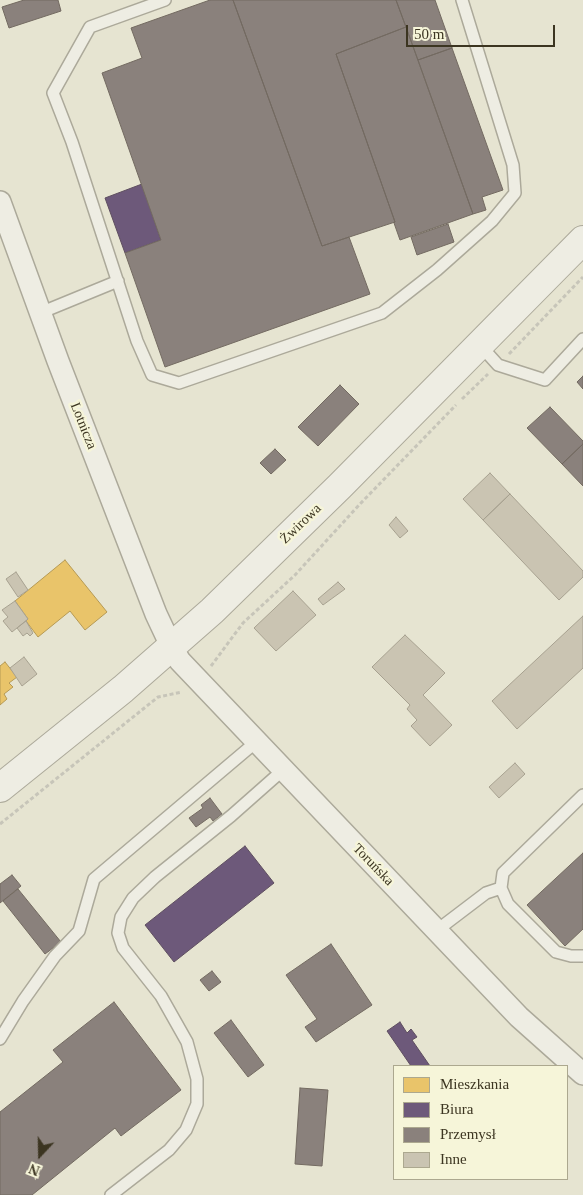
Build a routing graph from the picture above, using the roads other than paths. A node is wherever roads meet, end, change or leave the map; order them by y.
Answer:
1 (165, 0) edge
2 (462, 0) edge
3 (0, 202) edge
4 (582, 242) edge
5 (118, 281) junction
6 (40, 314) junction
7 (583, 339) edge
8 (480, 345) junction
9 (172, 648) junction
10 (256, 742) junction
11 (283, 770) junction
12 (0, 788) edge
13 (583, 795) edge
14 (501, 888) junction
15 (436, 930) junction
16 (583, 956) edge
17 (0, 1039) edge
18 (583, 1074) edge
19 (111, 1195) edge

1 - 5 lane
2 - 5 lane
3 - 6 street, Lotnicza
4 - 8 street, Żwirowa
5 - 6 lane
6 - 9 street, Lotnicza
7 - 8 lane
8 - 9 street, Żwirowa
9 - 10 street, Toruńska
9 - 12 street, Żwirowa
10 - 11 street, Toruńska
10 - 17 lane
11 - 15 street, Toruńska
11 - 19 lane
13 - 14 lane
14 - 15 lane
14 - 16 lane
15 - 18 street, Toruńska

